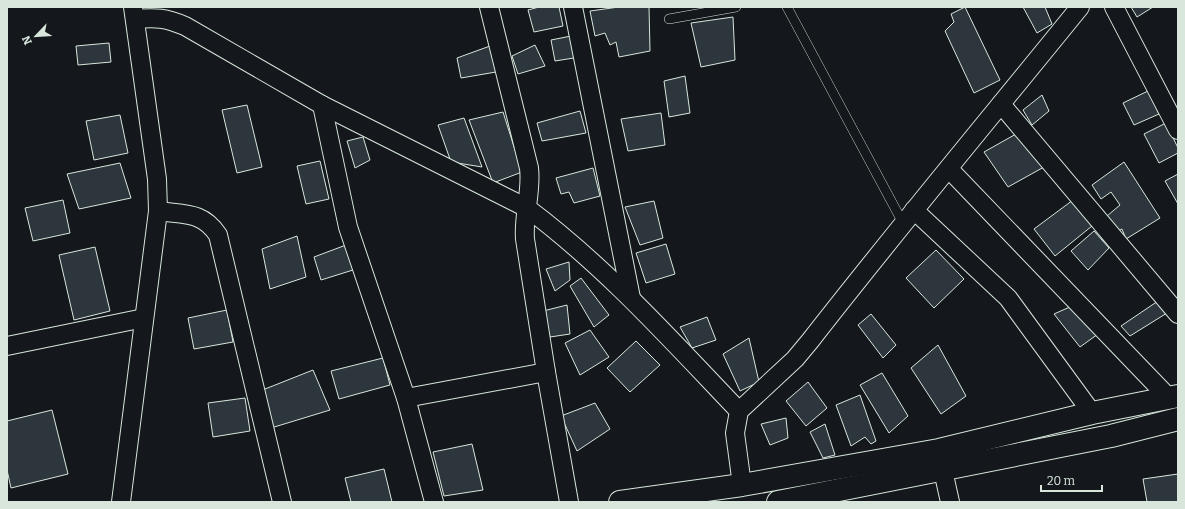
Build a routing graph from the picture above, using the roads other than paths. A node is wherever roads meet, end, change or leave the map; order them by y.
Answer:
1 (489, 7) edge
2 (574, 7) edge
3 (736, 7) edge
4 (787, 7) edge
5 (1080, 7) edge
6 (1114, 7) edge
7 (134, 13) edge
8 (669, 19) dead end
9 (1001, 104) junction
10 (322, 105) junction
11 (1178, 130) edge
12 (949, 169) junction
13 (527, 208) junction
14 (158, 211) junction
15 (908, 216) junction
16 (631, 298) junction
17 (1178, 314) edge
18 (144, 318) junction
19 (7, 346) edge
20 (546, 372) junction
21 (1174, 397) edge
22 (406, 398) junction
23 (739, 411) junction
24 (1092, 413) junction
25 (1178, 418) edge
26 (940, 459) junction
27 (742, 485) junction
28 (121, 502) edge
29 (282, 502) edge
30 (434, 502) edge
31 (569, 502) edge
32 (620, 502) edge
33 (778, 502) edge
34 (950, 502) edge

1 - 13 street
2 - 16 street
3 - 8 lane
4 - 15 lane
5 - 9 street
6 - 11 street
7 - 10 street
7 - 14 street
9 - 12 street
9 - 17 street
10 - 13 street
10 - 22 street
12 - 15 street
12 - 21 street
13 - 16 street
13 - 20 street
14 - 18 street
14 - 29 street
15 - 23 street
15 - 24 street
16 - 23 street
18 - 19 street
18 - 28 street
20 - 22 street
20 - 31 street
21 - 24 main road
22 - 30 street
23 - 27 street
24 - 26 main road
25 - 26 main road
26 - 27 main road
26 - 33 main road
26 - 34 street
27 - 32 main road

